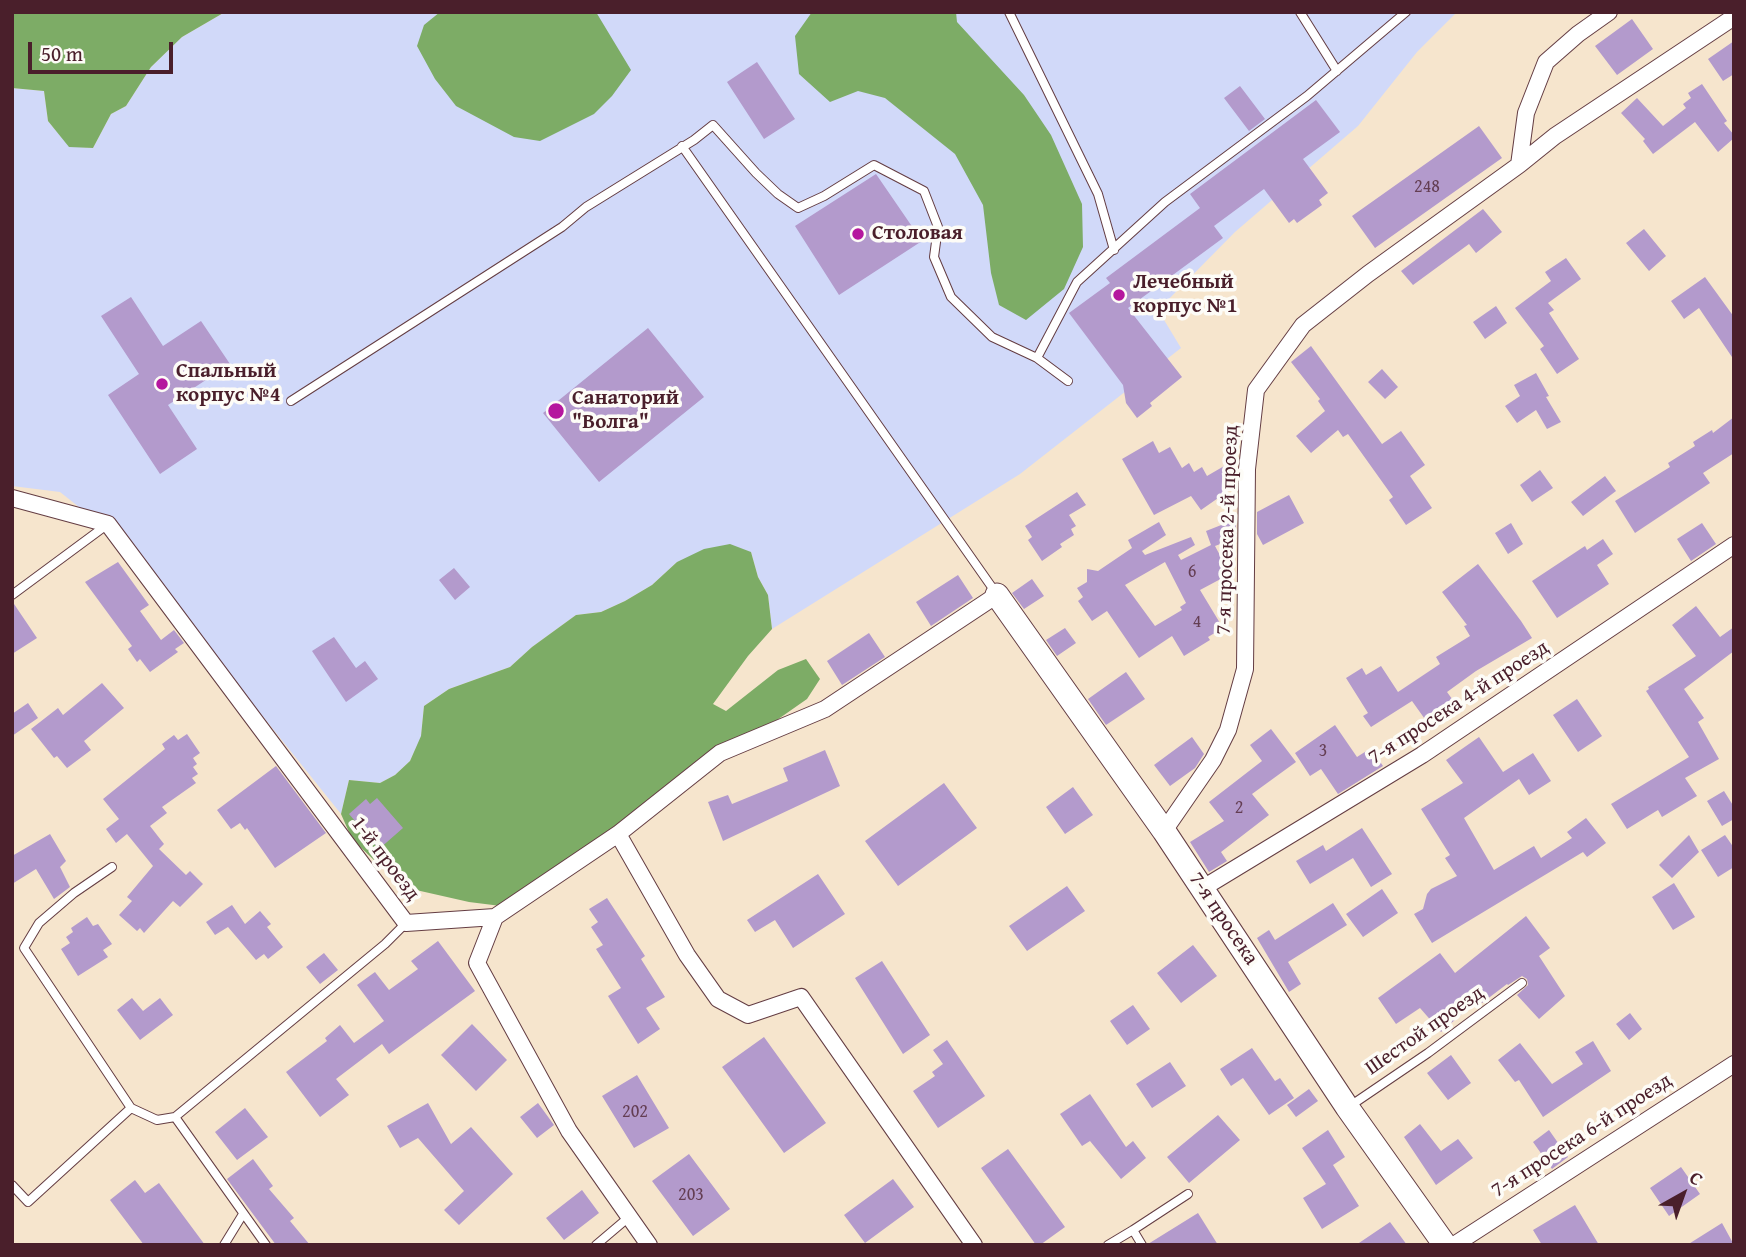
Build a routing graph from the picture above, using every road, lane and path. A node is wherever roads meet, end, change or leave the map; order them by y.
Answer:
1 (1009, 12) edge
2 (1300, 12) edge
3 (1406, 12) edge
4 (1609, 12) edge
5 (1734, 17) edge
6 (1336, 71) junction
7 (682, 146) junction
8 (1519, 165) junction
9 (1114, 250) junction
10 (1037, 358) junction
11 (1068, 381) dead end
12 (291, 401) dead end
13 (12, 498) edge
14 (108, 524) junction
15 (1734, 545) edge
16 (12, 595) edge
17 (997, 595) junction
18 (1164, 831) junction
19 (618, 834) junction
20 (112, 867) dead end
21 (1203, 888) junction
22 (495, 917) junction
23 (407, 923) junction
24 (1522, 983) dead end
25 (1734, 1064) edge
26 (1347, 1107) junction
27 (131, 1108) junction
28 (175, 1117) junction
29 (12, 1185) edge
30 (1188, 1194) dead end
31 (243, 1214) junction
32 (628, 1217) junction
33 (1133, 1230) junction
34 (225, 1245) edge
35 (266, 1245) edge
36 (596, 1245) edge
37 (649, 1245) edge
38 (974, 1245) edge
39 (1108, 1245) edge
40 (1142, 1245) edge
41 (1445, 1245) edge
42 (1454, 1245) edge

1 - 9 lane
2 - 6 lane
3 - 6 lane
4 - 8 street
5 - 8 street, 7-я просека 2-й проезд
6 - 9 lane
7 - 10 lane
7 - 12 lane
7 - 17 lane
8 - 18 street, 7-я просека 2-й проезд
9 - 10 lane
10 - 11 lane
13 - 14 street
14 - 16 lane
14 - 23 street, 1-й проезд
15 - 21 street, 7-я просека 4-й проезд
17 - 18 street, 7-я просека
17 - 19 street
18 - 21 street, 7-я просека
19 - 22 street
19 - 38 street
20 - 27 lane
21 - 26 street, 7-я просека
22 - 23 street, 1-й проезд
22 - 32 street
23 - 28 lane
24 - 26 lane, Шестой проезд
25 - 42 street, 7-я просека 6-й проезд
26 - 41 street, 7-я просека
27 - 28 lane
27 - 29 lane
28 - 31 lane
30 - 33 lane
31 - 34 lane
31 - 35 lane
32 - 36 lane
32 - 37 street
33 - 39 lane
33 - 40 lane

